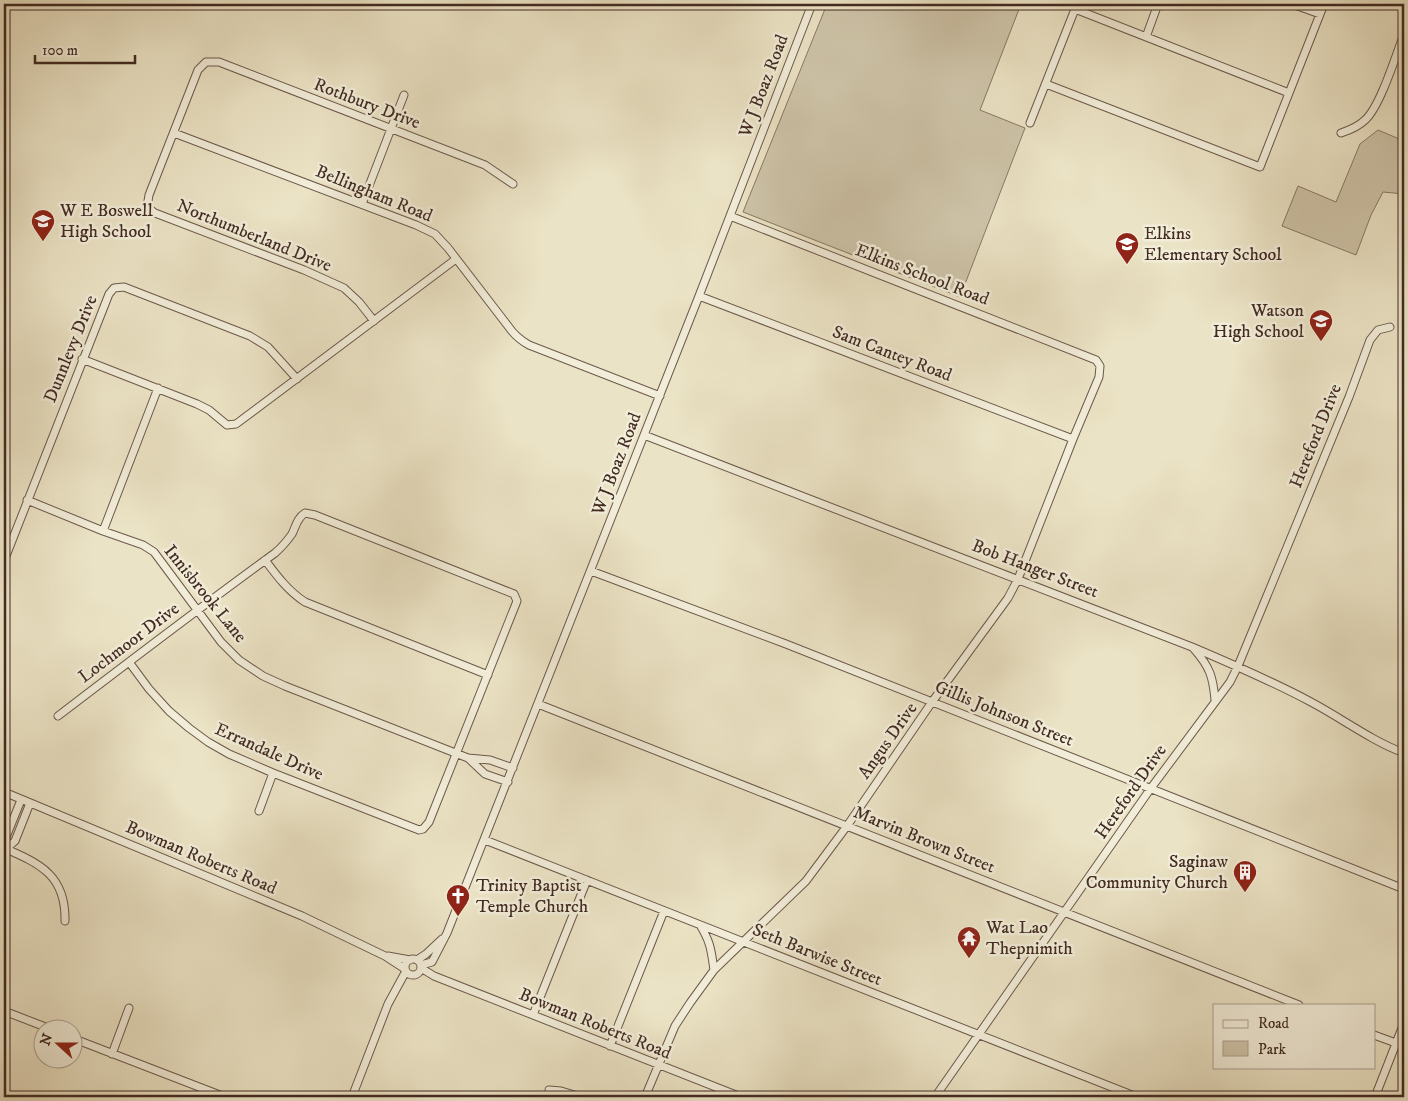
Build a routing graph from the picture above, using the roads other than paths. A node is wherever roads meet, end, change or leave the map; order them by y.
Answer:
1 (812, 4) edge
2 (1158, 4) edge
3 (1292, 4) edge
4 (1324, 4) edge
5 (1076, 6) edge
6 (1320, 14) junction
7 (1404, 34) edge
8 (1146, 37) junction
9 (206, 62) joint
10 (1046, 84) junction
11 (1289, 92) junction
12 (404, 95) dead end
13 (1030, 123) dead end
14 (390, 129) junction
15 (174, 133) junction
16 (1341, 133) dead end
17 (513, 184) dead end
18 (362, 204) junction
19 (730, 216) junction
20 (456, 259) junction
21 (699, 296) junction
22 (374, 321) junction
23 (1390, 326) dead end
24 (82, 359) junction
25 (1100, 366) joint
26 (297, 379) junction
27 (158, 388) junction
28 (660, 396) junction
29 (644, 435) junction
30 (1073, 439) junction
31 (27, 500) junction
32 (103, 531) junction
33 (265, 560) junction
34 (4, 561) edge
35 (591, 572) junction
36 (1018, 578) junction
37 (197, 610) junction
38 (1192, 647) junction
39 (129, 662) junction
40 (1238, 666) junction
41 (488, 675) junction
42 (1215, 700) junction
43 (932, 702) junction
44 (538, 704) junction
45 (58, 716) dead end
46 (1404, 753) edge
47 (456, 754) junction
48 (468, 758) junction
49 (513, 768) junction
50 (274, 773) junction
51 (508, 782) junction
52 (1151, 788) junction
53 (4, 792) edge
54 (21, 800) junction
55 (30, 803) junction
56 (259, 811) dead end
57 (847, 826) junction
58 (485, 840) junction
59 (4, 850) edge
60 (587, 880) junction
61 (1404, 889) edge
62 (664, 911) junction
63 (1065, 912) junction
64 (65, 921) dead end
65 (700, 925) junction
66 (743, 942) junction
67 (414, 968) junction
68 (714, 970) junction
69 (1296, 1004) edge
70 (129, 1008) dead end
71 (4, 1011) edge
72 (533, 1015) junction
73 (32, 1022) edge
74 (1404, 1023) edge
75 (978, 1035) junction
76 (1376, 1036) edge
77 (82, 1042) edge
78 (1396, 1043) junction
79 (610, 1046) junction
80 (1404, 1046) edge
81 (112, 1054) junction
82 (658, 1065) junction
83 (549, 1090) dead end
84 (224, 1097) edge
85 (352, 1097) edge
86 (581, 1097) edge
87 (645, 1097) edge
88 (741, 1097) edge
89 (934, 1097) edge
90 (1137, 1097) edge
91 (1375, 1097) edge

1 - 19 street, W J Boaz Road
2 - 8 street
3 - 6 street
4 - 6 street
5 - 8 street
5 - 10 street
6 - 11 street
7 - 16 street
8 - 11 street
9 - 14 street, Rothbury Drive
9 - 15 street, Northumberland Drive
10 - 11 street
10 - 13 street
12 - 14 street
14 - 17 street, Rothbury Drive
14 - 18 street
15 - 18 street, Bellingham Road
15 - 22 street, Northumberland Drive
18 - 20 street, Bellingham Road
19 - 21 street, W J Boaz Road
19 - 25 street, Elkins School Road
20 - 22 street
20 - 28 street, Bellingham Road
21 - 28 street, W J Boaz Road
21 - 30 street, Sam Cantey Road
22 - 26 street
23 - 40 street, Hereford Drive
24 - 26 street, Dunnlevy Drive
24 - 27 street
24 - 31 street, Dunnlevy Drive
25 - 30 street, Angus Drive
26 - 27 street
27 - 32 street
28 - 29 street, W J Boaz Road
29 - 35 street, W J Boaz Road
29 - 36 street, Bob Hanger Street
30 - 36 street, Angus Drive
31 - 32 street, Innisbrook Lane
31 - 34 street, Dunnlevy Drive
32 - 37 street, Innisbrook Lane
33 - 37 street, Lochmoor Drive
33 - 41 street
33 - 41 street, Lochmoor Drive
35 - 43 street, Gillis Johnson Street
35 - 44 street, W J Boaz Road
36 - 38 street, Bob Hanger Street
36 - 43 street, Angus Drive
37 - 39 street, Lochmoor Drive
37 - 47 street, Innisbrook Lane
38 - 40 street, Bob Hanger Street
38 - 42 street
39 - 45 street, Lochmoor Drive
39 - 50 street, Errandale Drive
40 - 42 street, Hereford Drive
40 - 46 street, Bob Hanger Street
41 - 47 street
42 - 52 street, Hereford Drive
43 - 52 street, Gillis Johnson Street
43 - 57 street, Angus Drive
44 - 49 street, W J Boaz Road
44 - 57 street, Marvin Brown Street
47 - 48 street, Innisbrook Lane
47 - 50 street, Errandale Drive
48 - 49 street, Innisbrook Lane
48 - 51 street, Innisbrook Lane
49 - 51 street, W J Boaz Road
50 - 56 street
51 - 58 street, W J Boaz Road
52 - 61 street, Gillis Johnson Street
52 - 63 street, Hereford Drive
53 - 54 street, Bowman Roberts Road
54 - 55 street, Bowman Roberts Road
54 - 59 street
55 - 59 street
55 - 67 street, Bowman Roberts Road
57 - 63 street, Marvin Brown Street
57 - 66 street, Angus Drive
58 - 60 street, Seth Barwise Street
58 - 67 street, W J Boaz Road
59 - 64 street
60 - 62 street, Seth Barwise Street
60 - 72 street
62 - 65 street, Seth Barwise Street
62 - 79 street
63 - 69 street, Marvin Brown Street
63 - 75 street, Hereford Drive
65 - 66 street, Seth Barwise Street
65 - 68 street
66 - 68 street, Angus Drive
66 - 75 street, Seth Barwise Street
67 - 72 street, Bowman Roberts Road
67 - 85 street, W J Boaz Road
68 - 82 street, Angus Drive
70 - 81 street
71 - 73 street
72 - 79 street, Bowman Roberts Road
74 - 78 street
75 - 89 street, Hereford Drive
75 - 90 street, Seth Barwise Street
76 - 78 street
77 - 81 street
78 - 80 street
78 - 91 street
79 - 82 street, Bowman Roberts Road
81 - 84 street
82 - 87 street, Angus Drive
82 - 88 street, Bowman Roberts Road
83 - 86 street

